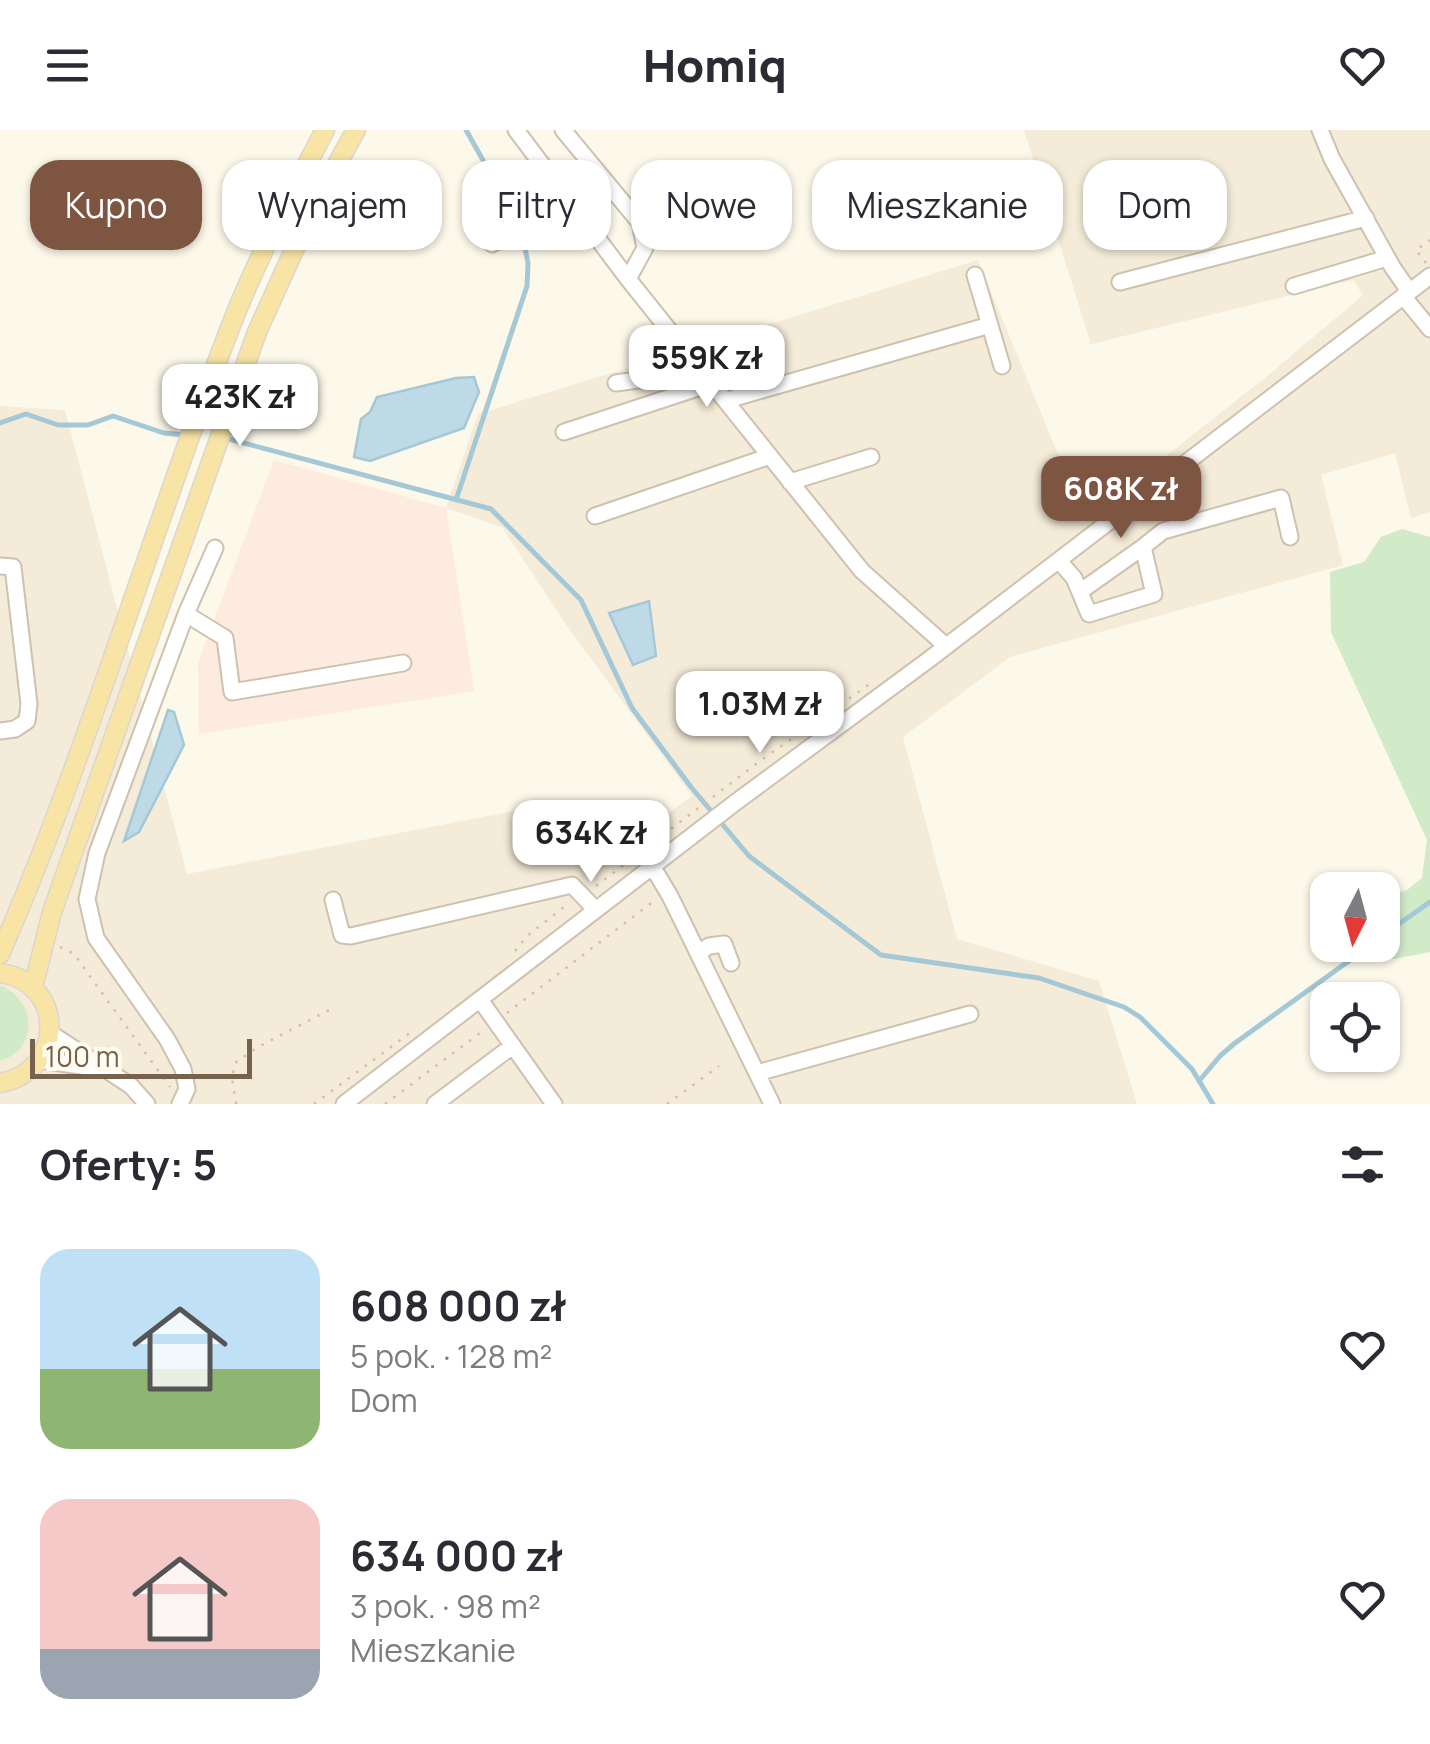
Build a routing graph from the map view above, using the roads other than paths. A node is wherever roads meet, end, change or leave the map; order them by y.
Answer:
1 (325, 130) edge
2 (356, 130) edge
3 (516, 130) edge
4 (563, 130) edge
5 (1320, 130) edge
6 (538, 160) edge
7 (1366, 218) junction
8 (606, 250) edge
9 (1387, 258) junction
10 (975, 275) dead end
11 (1430, 276) edge
12 (628, 279) junction
13 (1120, 282) dead end
14 (1294, 286) dead end
15 (1406, 293) junction
16 (990, 325) junction
17 (1430, 330) edge
18 (698, 364) junction
19 (1002, 366) dead end
20 (616, 383) dead end
21 (713, 383) junction
22 (727, 400) junction
23 (564, 432) dead end
24 (770, 456) junction
25 (871, 457) dead end
26 (790, 482) junction
27 (595, 516) dead end
28 (1290, 536) dead end
29 (1143, 547) junction
30 (215, 548) dead end
31 (1059, 561) junction
32 (6, 567) edge
33 (1081, 592) junction
34 (186, 614) junction
35 (946, 646) junction
36 (403, 663) dead end
37 (0, 731) edge
38 (652, 866) junction
39 (334, 900) dead end
40 (595, 910) junction
41 (698, 953) junction
42 (0, 954) edge
43 (731, 963) dead end
44 (0, 973) edge
45 (33, 988) junction
46 (480, 1001) junction
47 (970, 1014) dead end
48 (50, 1033) junction
49 (511, 1047) junction
50 (40, 1060) junction
51 (106, 1070) junction
52 (757, 1073) junction
53 (0, 1084) edge
54 (182, 1100) edge
55 (147, 1104) edge
56 (344, 1104) edge
57 (436, 1104) edge
58 (554, 1104) edge
59 (772, 1104) edge

1 - 42 main road
2 - 45 main road
3 - 6 street
4 - 12 street
5 - 7 street
7 - 9 street
7 - 13 street
8 - 12 street
9 - 14 street
9 - 15 street
10 - 16 street
11 - 15 street
12 - 18 street
15 - 17 street
15 - 31 street
16 - 19 street
16 - 22 street
18 - 20 street
18 - 21 street
21 - 22 street
21 - 23 street
22 - 24 street
24 - 26 street
24 - 27 street
25 - 26 street
26 - 35 street
28 - 29 street
29 - 33 street
29 - 33 street
30 - 34 street
31 - 33 street
31 - 35 street
32 - 37 street
34 - 36 street
34 - 54 street
35 - 38 street
38 - 40 street
38 - 41 street
39 - 40 street
40 - 46 street
41 - 43 street
41 - 52 street
44 - 45 main road
45 - 48 main road
46 - 49 street
46 - 56 street
47 - 52 street
48 - 50 main road
48 - 51 street
49 - 57 street
49 - 58 street
50 - 51 street
50 - 53 main road
51 - 55 street
52 - 59 street

